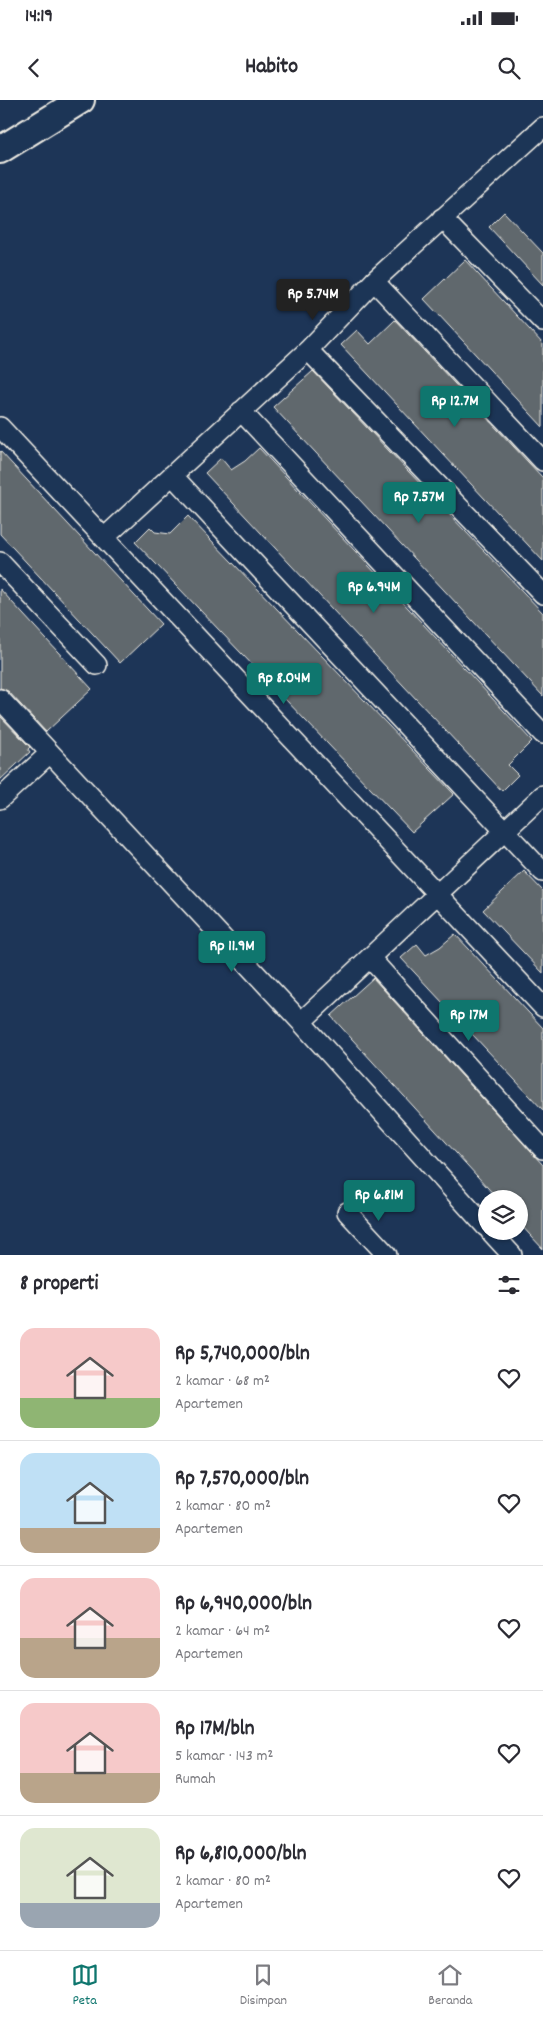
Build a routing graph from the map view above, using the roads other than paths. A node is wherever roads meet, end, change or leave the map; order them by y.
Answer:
1 (81, 100) edge
2 (543, 126) edge
3 (0, 150) edge
4 (442, 218) junction
5 (374, 281) junction
6 (543, 322) edge
7 (308, 350) junction
8 (240, 411) junction
9 (0, 427) edge
10 (543, 461) edge
11 (172, 475) junction
12 (104, 538) junction
13 (0, 562) edge
14 (543, 594) edge
15 (97, 665) dead end
16 (0, 699) edge
17 (543, 734) edge
18 (50, 753) junction
19 (543, 796) edge
20 (0, 799) edge
21 (505, 831) junction
22 (543, 872) edge
23 (439, 894) junction
24 (370, 958) junction
25 (543, 1007) edge
26 (302, 1022) junction
27 (543, 1149) edge
28 (347, 1212) dead end
29 (478, 1218) edge
30 (498, 1240) edge
31 (386, 1255) edge
32 (512, 1255) edge

1 - 3 main road
2 - 4 street
4 - 5 street
4 - 6 street
5 - 7 street
5 - 10 street
7 - 8 street
7 - 14 street
8 - 11 street
8 - 17 street
9 - 12 street
11 - 12 street
11 - 21 street
12 - 23 street
13 - 15 street
16 - 18 street
18 - 20 street
18 - 26 street
19 - 21 street
21 - 22 street
21 - 23 street
23 - 24 street
23 - 25 street
24 - 26 street
24 - 27 street
26 - 29 street
28 - 31 street
30 - 32 street

